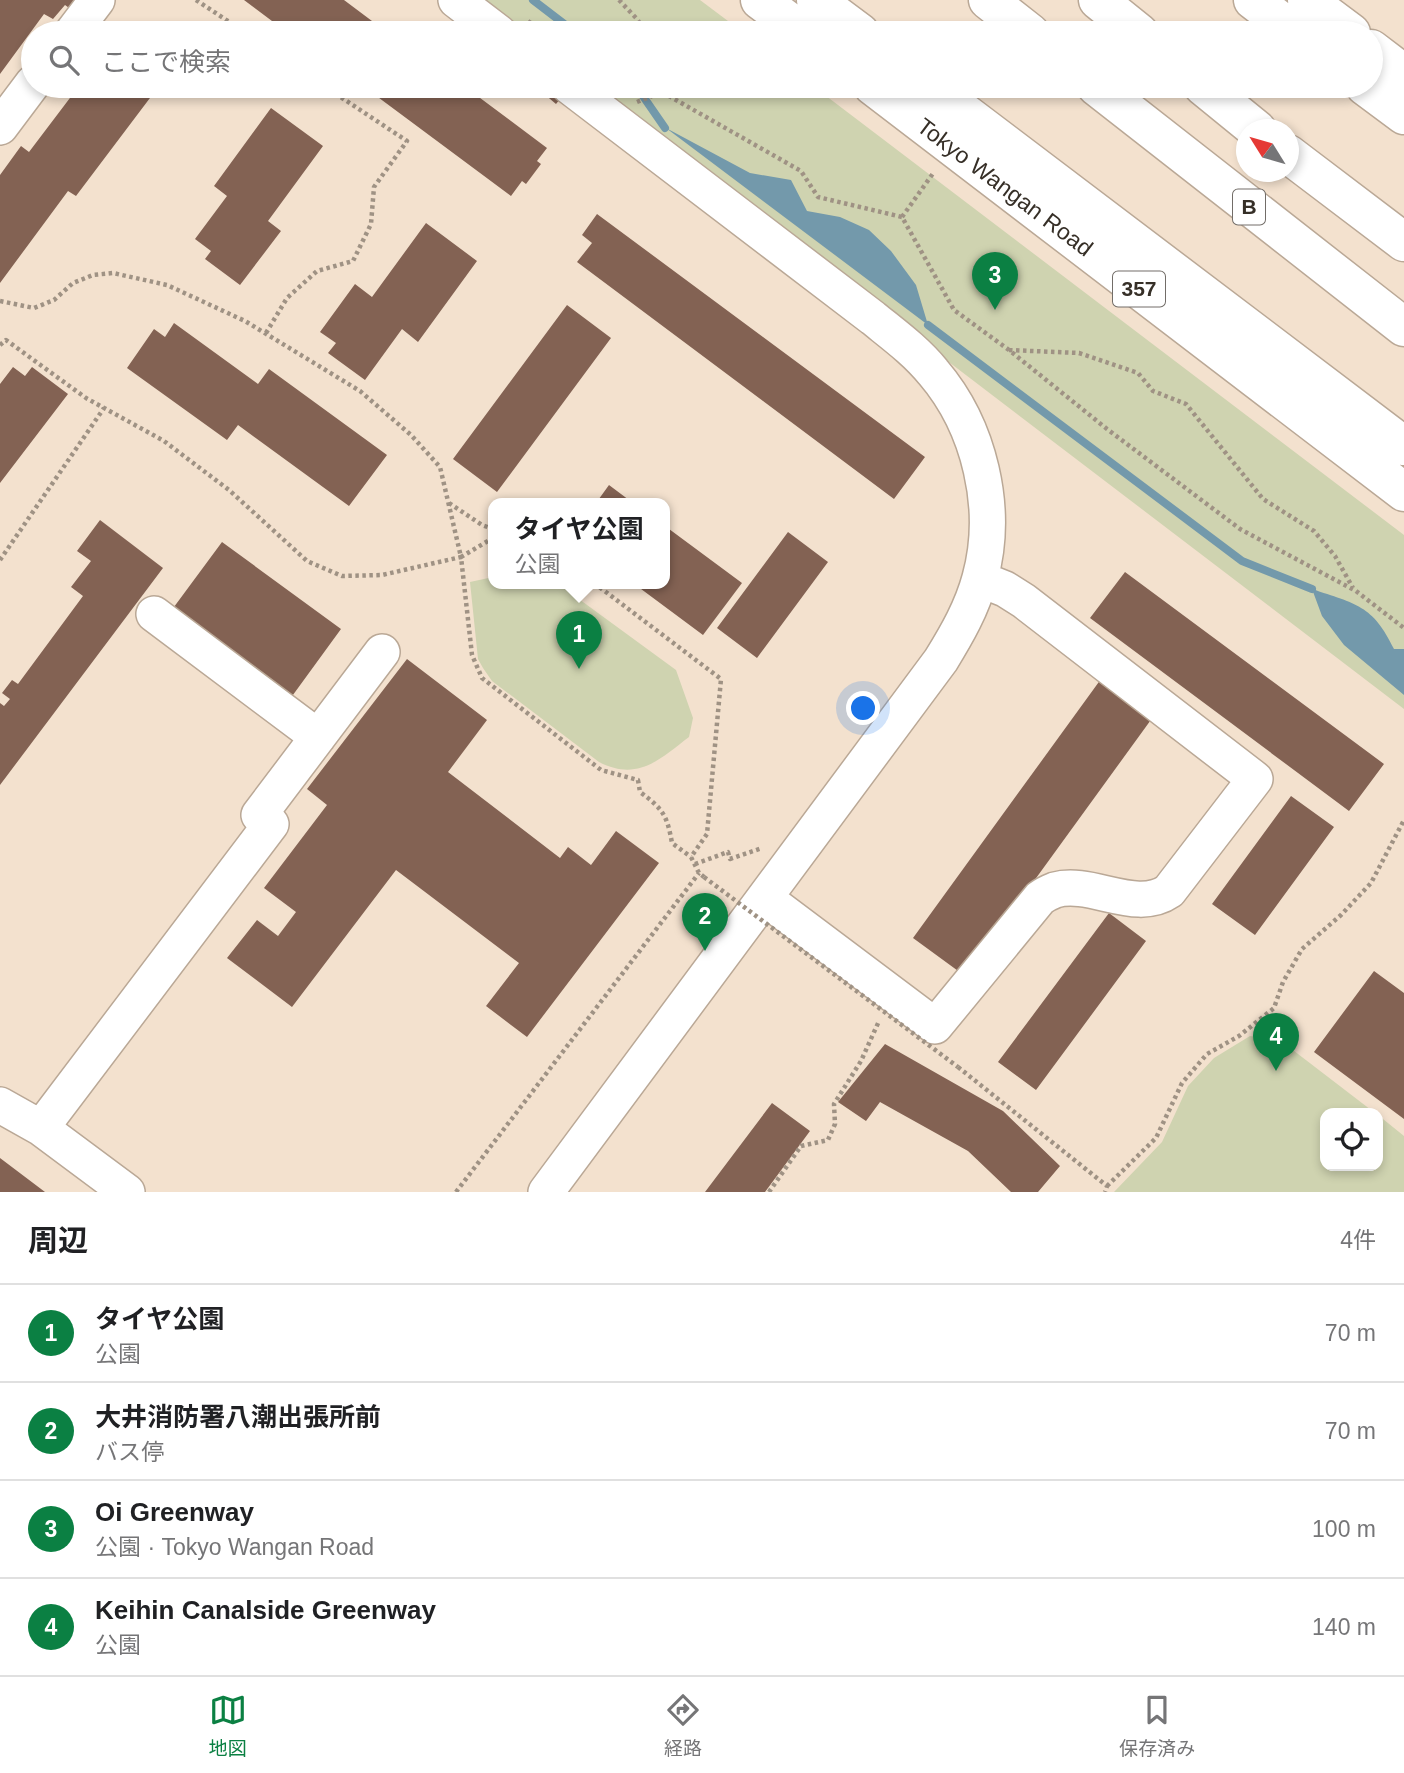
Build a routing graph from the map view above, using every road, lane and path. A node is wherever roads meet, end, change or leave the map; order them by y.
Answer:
1 (97, 0) edge
2 (196, 0) edge
3 (456, 0) edge
4 (620, 0) edge
5 (760, 0) edge
6 (816, 0) edge
7 (988, 0) edge
8 (1098, 0) edge
9 (1253, 0) edge
10 (1307, 0) edge
11 (81, 21) edge
12 (228, 21) edge
13 (483, 21) edge
14 (638, 21) edge
15 (788, 21) edge
16 (844, 21) edge
17 (1015, 21) edge
18 (1124, 21) edge
19 (1280, 21) edge
20 (1334, 21) edge
21 (1383, 57) edge
22 (1404, 74) edge
23 (22, 98) edge
24 (342, 98) edge
25 (585, 98) edge
26 (643, 98) edge
27 (676, 98) edge
28 (889, 98) edge
29 (945, 98) edge
30 (1111, 98) edge
31 (1218, 98) edge
32 (1381, 98) edge
33 (633, 103) dead end
34 (1404, 116) edge
35 (1244, 119) edge
36 (0, 127) edge
37 (928, 128) junction
38 (1299, 150) edge
39 (1299, 162) edge
40 (935, 170) dead end
41 (902, 216) junction
42 (1404, 218) edge
43 (1114, 226) junction
44 (1404, 242) edge
45 (0, 301) edge
46 (1404, 327) edge
47 (266, 333) junction
48 (0, 345) edge
49 (1009, 349) junction
50 (104, 408) junction
51 (1404, 446) edge
52 (1404, 492) edge
53 (448, 503) junction
54 (488, 527) edge
55 (488, 541) edge
56 (461, 557) junction
57 (0, 560) edge
58 (980, 579) junction
59 (602, 589) edge
60 (1356, 591) junction
61 (154, 614) dead end
62 (1404, 628) edge
63 (382, 652) dead end
64 (318, 737) junction
65 (1404, 820) edge
66 (761, 847) dead end
67 (691, 857) junction
68 (695, 864) junction
69 (699, 873) junction
70 (766, 899) junction
71 (883, 1011) junction
72 (0, 1105) edge
73 (41, 1128) junction
74 (1106, 1189) edge
75 (127, 1192) edge
76 (456, 1192) edge
77 (546, 1192) edge
78 (769, 1192) edge

1 - 11 street
2 - 12 path
3 - 13 street
4 - 14 path
5 - 15 highway
6 - 16 highway
7 - 17 highway
8 - 18 highway
9 - 19 highway
10 - 20 highway
21 - 22 highway
23 - 36 street
24 - 47 path
25 - 58 street
26 - 33 path
27 - 41 path
28 - 37 highway, Tokyo Wangan Road / 357
29 - 43 highway
30 - 46 highway, B
31 - 35 highway
32 - 34 highway
37 - 43 highway
37 - 52 highway, Tokyo Wangan Road / 357
38 - 42 highway
39 - 44 highway
40 - 41 path
41 - 49 path
43 - 51 highway
45 - 47 path
47 - 53 path
48 - 50 path
49 - 60 path
49 - 60 path
50 - 56 path
50 - 57 path
53 - 54 path
53 - 56 path
55 - 56 path
56 - 67 path
58 - 70 street
58 - 70 street
59 - 67 path
60 - 62 path
61 - 64 street
63 - 64 street
64 - 73 street
65 - 74 path
66 - 68 path
67 - 68 path
68 - 69 path
69 - 71 path, bridge
69 - 76 path
70 - 77 street
71 - 74 path, bridge
71 - 78 path
72 - 73 street
73 - 75 street

